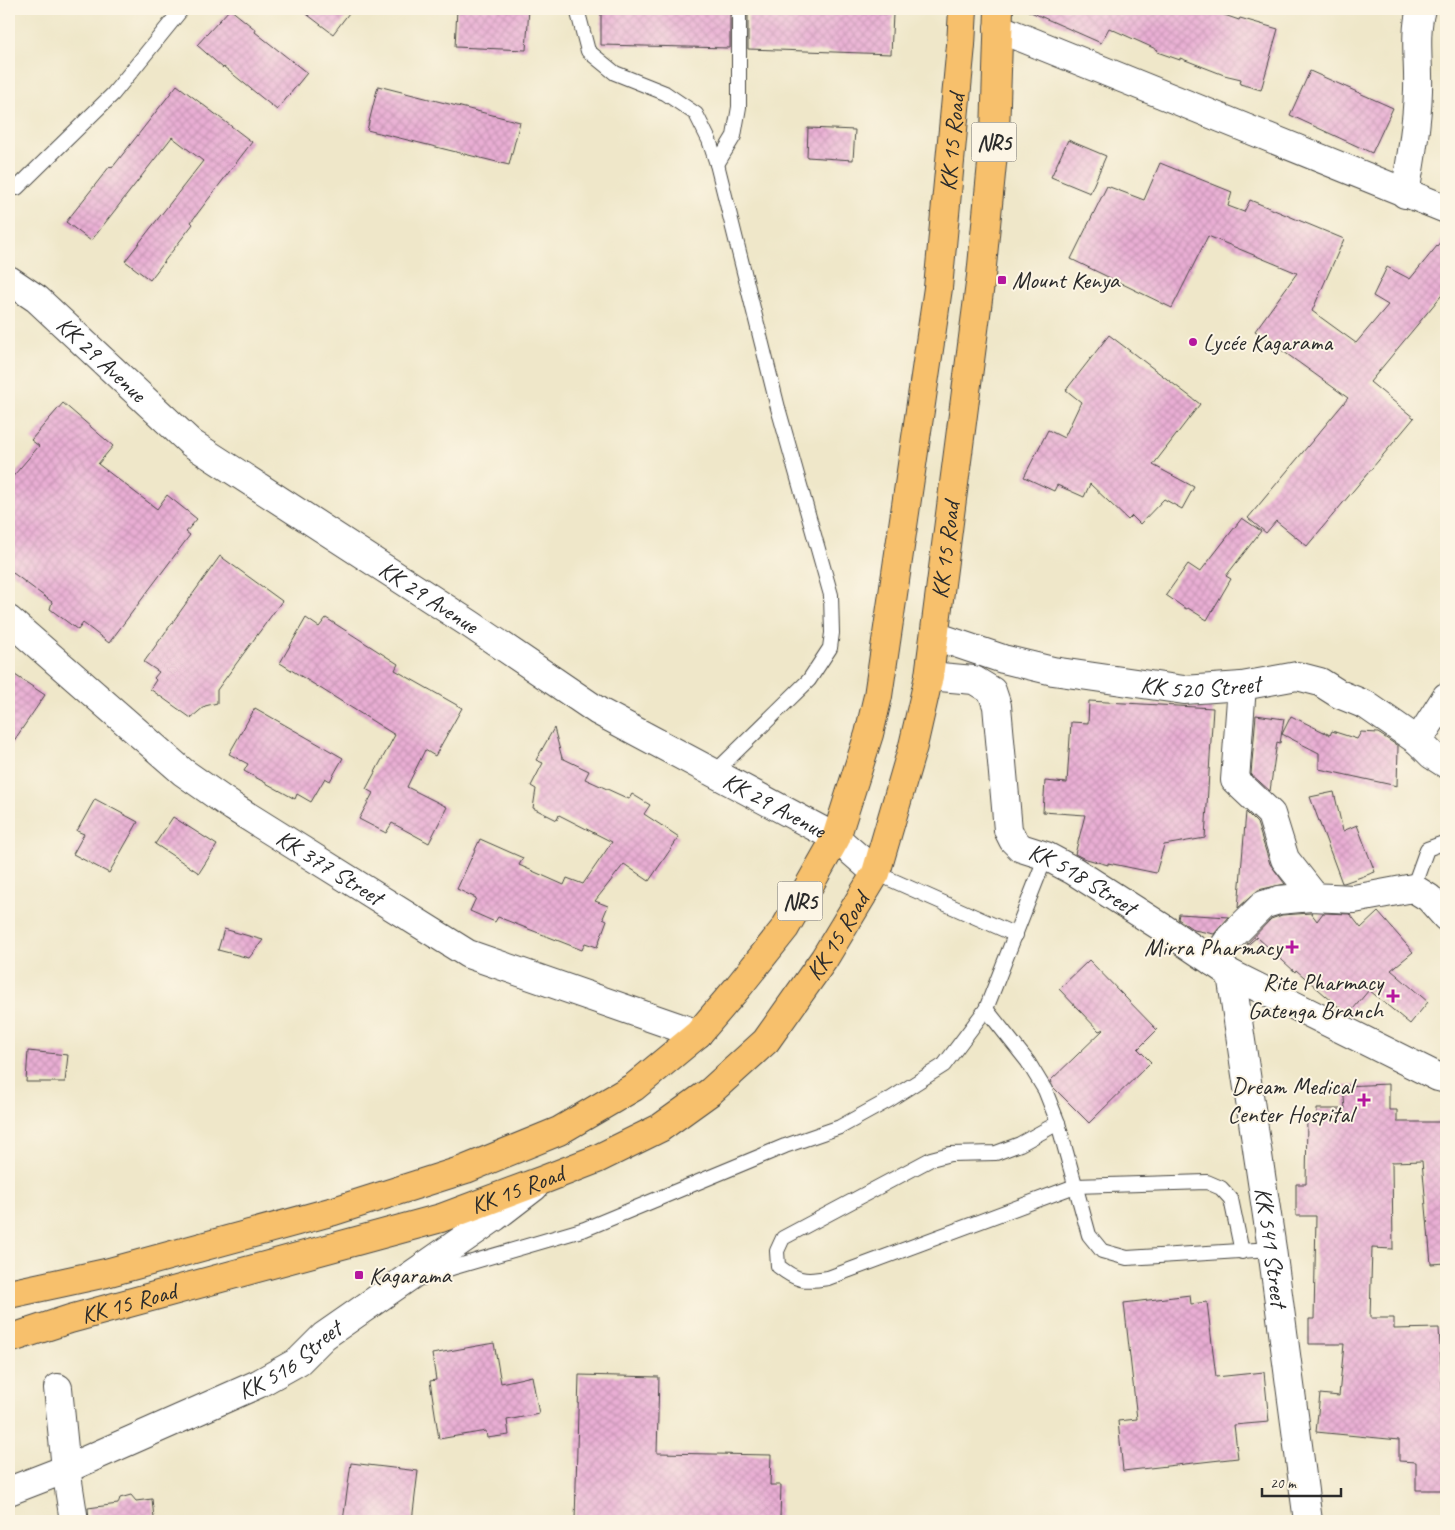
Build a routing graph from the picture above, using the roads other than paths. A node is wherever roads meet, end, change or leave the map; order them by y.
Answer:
1 (182, 9) edge
2 (577, 9) edge
3 (739, 9) edge
4 (963, 9) edge
5 (1421, 9) edge
6 (998, 18) edge
7 (717, 164) junction
8 (17, 188) dead end
9 (1405, 194) junction
10 (1446, 209) edge
11 (9, 280) edge
12 (9, 620) edge
13 (935, 636) junction
14 (929, 676) junction
15 (1242, 686) junction
16 (1446, 697) edge
17 (1418, 741) junction
18 (1446, 764) edge
19 (712, 774) junction
20 (836, 838) junction
21 (1446, 842) edge
22 (1046, 856) junction
23 (876, 873) junction
24 (1412, 888) junction
25 (1314, 897) junction
26 (1446, 917) edge
27 (1016, 934) junction
28 (1222, 968) junction
29 (986, 1010) junction
30 (698, 1034) junction
31 (1446, 1079) edge
32 (1058, 1123) junction
33 (543, 1180) junction
34 (1075, 1186) junction
35 (1272, 1249) junction
36 (1242, 1252) junction
37 (391, 1289) junction
38 (9, 1294) edge
39 (9, 1339) edge
40 (58, 1388) dead end
41 (66, 1469) junction
42 (9, 1491) edge
43 (74, 1521) edge
44 (1308, 1521) edge

1 - 8 lane
2 - 7 lane
3 - 7 lane
4 - 20 highway, KK 15 Road / NR5
5 - 9 street
6 - 9 street
6 - 13 highway, KK 15 Road / NR5
7 - 19 lane
9 - 10 street
11 - 19 street, KK 29 Avenue
12 - 30 street, KK 377 Street
13 - 14 highway, KK 15 Road / NR5
13 - 15 street, KK 520 Street
14 - 22 street, KK 518 Street
14 - 23 highway, KK 15 Road / NR5
15 - 17 street, KK 520 Street
15 - 25 street
16 - 17 street
17 - 18 street, KK 520 Street
19 - 20 street, KK 29 Avenue
20 - 23 street, KK 29 Avenue
20 - 30 highway, KK 15 Road / NR5
21 - 24 lane
22 - 27 lane
22 - 28 street, KK 518 Street
23 - 27 lane
23 - 33 highway, KK 15 Road / NR5
24 - 25 street
24 - 26 street
25 - 28 street
27 - 29 lane
28 - 31 street, KK 518 Street
28 - 35 street, KK 541 Street
29 - 32 lane
29 - 37 lane
30 - 38 highway, KK 15 Road / NR5
32 - 34 lane
32 - 34 lane
33 - 37 street, KK 516 Street
33 - 39 highway, KK 15 Road / NR5
34 - 36 lane
34 - 36 lane
35 - 36 lane
35 - 44 street, KK 541 Street
37 - 41 street, KK 516 Street
40 - 41 street
41 - 42 street, KK 516 Street
41 - 43 street

